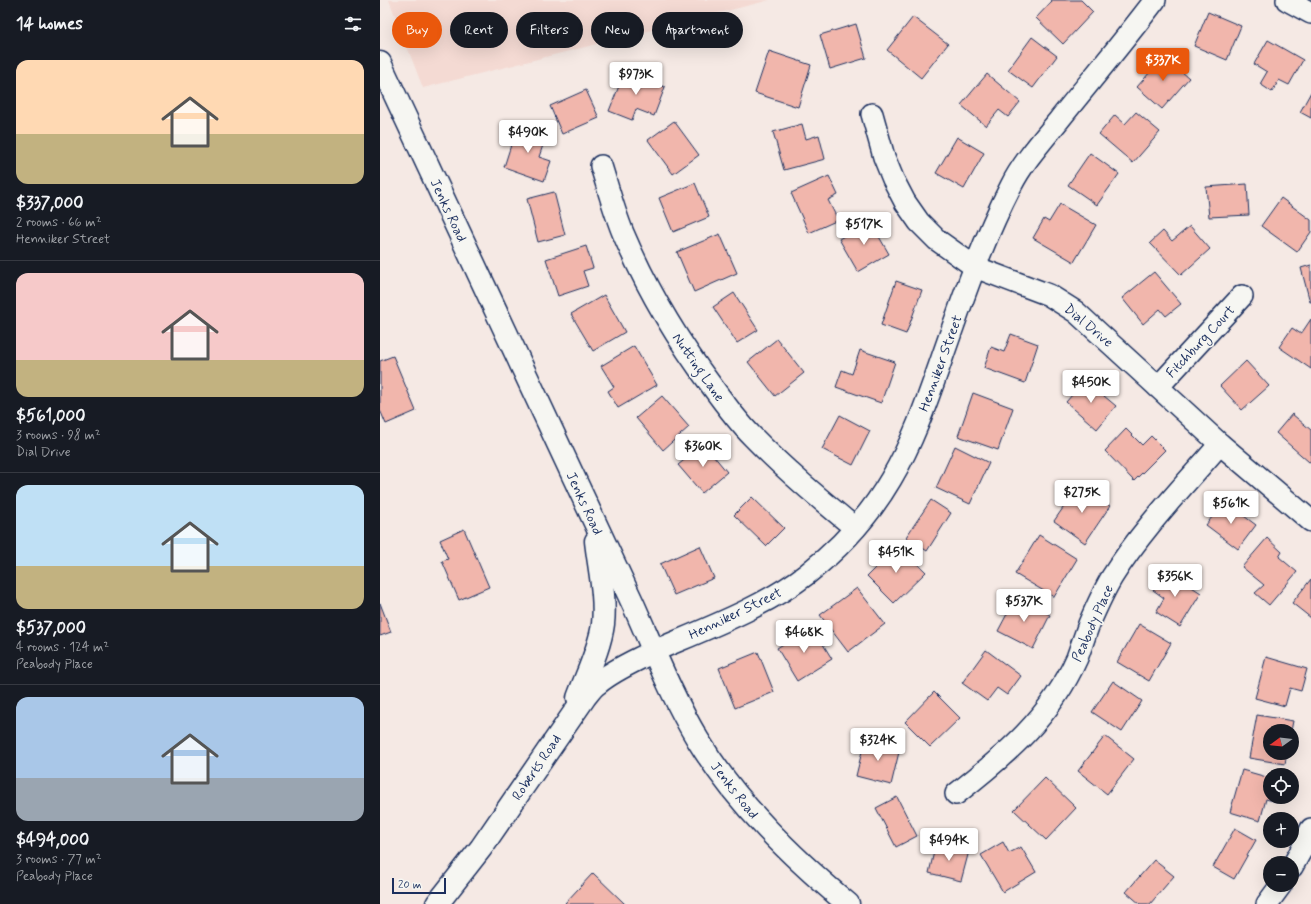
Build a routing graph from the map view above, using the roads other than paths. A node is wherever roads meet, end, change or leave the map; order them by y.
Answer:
1 (1155, 0) edge
2 (1287, 0) edge
3 (1311, 13) edge
4 (380, 63) edge
5 (872, 114) dead end
6 (601, 166) dead end
7 (975, 267) junction
8 (1242, 296) dead end
9 (1158, 387) junction
10 (1220, 444) junction
11 (1311, 521) edge
12 (595, 524) junction
13 (855, 528) junction
14 (654, 651) junction
15 (572, 714) junction
16 (956, 794) dead end
17 (1311, 829) edge
18 (1298, 856) edge
19 (1276, 892) edge
20 (437, 904) edge
21 (848, 904) edge
22 (1267, 904) edge

1 - 7 street, Henniker Street
2 - 3 street
4 - 12 street, Jenks Road
5 - 7 street, Dial Drive
6 - 13 street, Nutting Lane
7 - 9 street, Dial Drive
7 - 13 street, Henniker Street
8 - 9 street, Fitchburg Court
9 - 10 street, Dial Drive
10 - 11 street, Dial Drive
10 - 16 street, Peabody Place
12 - 14 street, Jenks Road
12 - 15 street
13 - 14 street, Henniker Street
14 - 15 street, Roberts Road
14 - 21 street, Jenks Road
15 - 20 street, Roberts Road
17 - 18 street
19 - 22 street

